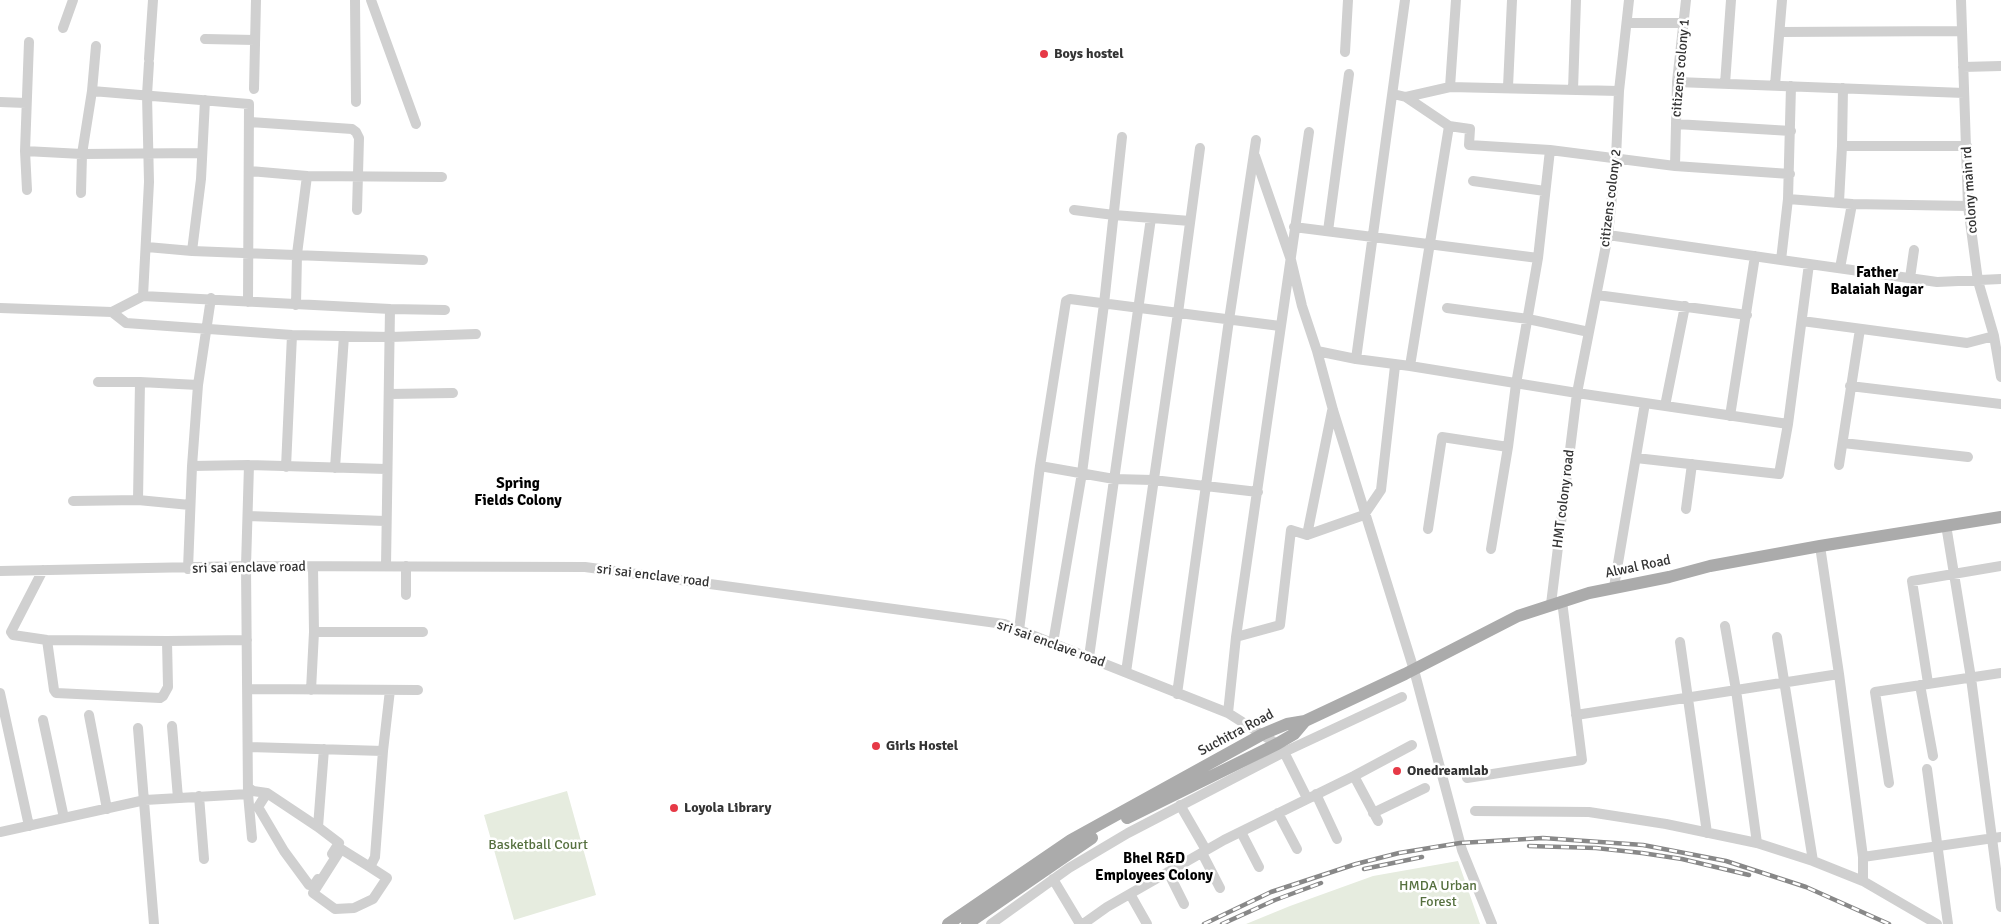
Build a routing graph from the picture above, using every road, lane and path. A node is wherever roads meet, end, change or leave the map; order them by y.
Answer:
1 (73, 0) edge
2 (153, 0) edge
3 (256, 0) edge
4 (355, 0) edge
5 (372, 0) edge
6 (1348, 0) edge
7 (1405, 0) edge
8 (1456, 0) edge
9 (1512, 0) edge
10 (1576, 0) edge
11 (1629, 0) edge
12 (1686, 0) edge
13 (1731, 0) edge
14 (1782, 0) edge
15 (1960, 0) edge
16 (1627, 23) junction
17 (1685, 23) junction
18 (63, 28) dead end
19 (1962, 31) junction
20 (1780, 32) junction
21 (205, 40) dead end
22 (255, 40) junction
23 (29, 42) dead end
24 (96, 46) dead end
25 (1345, 52) dead end
26 (2001, 66) edge
27 (1963, 67) junction
28 (1349, 74) dead end
29 (1677, 82) junction
30 (1725, 84) junction
31 (1775, 85) junction
32 (1792, 86) junction
33 (1450, 87) junction
34 (1508, 87) junction
35 (1843, 88) junction
36 (254, 89) dead end
37 (1573, 90) junction
38 (92, 91) junction
39 (1619, 91) junction
40 (1964, 92) junction
41 (1393, 94) junction
42 (147, 95) junction
43 (1406, 97) junction
44 (205, 100) junction
45 (0, 102) edge
46 (356, 102) dead end
47 (26, 103) junction
48 (250, 122) junction
49 (416, 124) dead end
50 (1676, 124) junction
51 (1449, 126) junction
52 (1790, 131) junction
53 (1309, 132) dead end
54 (1122, 137) dead end
55 (1256, 140) dead end
56 (1842, 146) junction
57 (1967, 146) junction
58 (1200, 148) dead end
59 (1550, 150) junction
60 (24, 151) junction
61 (202, 153) junction
62 (82, 154) junction
63 (149, 154) junction
64 (1255, 156) junction
65 (1616, 158) junction
66 (1675, 166) junction
67 (250, 171) junction
68 (1790, 174) junction
69 (307, 176) junction
70 (359, 176) junction
71 (442, 177) dead end
72 (1473, 181) dead end
73 (27, 190) dead end
74 (1545, 191) junction
75 (81, 193) dead end
76 (1788, 199) junction
77 (1839, 202) junction
78 (1852, 204) junction
79 (1968, 206) junction
80 (357, 210) dead end
81 (1074, 210) dead end
82 (1114, 215) junction
83 (1151, 218) junction
84 (1190, 221) junction
85 (1294, 227) junction
86 (1328, 231) junction
87 (1608, 235) junction
88 (1373, 237) junction
89 (1430, 244) junction
90 (147, 246) junction
91 (1914, 250) dead end
92 (192, 251) junction
93 (248, 252) junction
94 (297, 254) junction
95 (1755, 256) junction
96 (1538, 258) junction
97 (423, 260) dead end
98 (1291, 260) junction
99 (1781, 260) junction
100 (1809, 264) junction
101 (1840, 268) junction
102 (1910, 278) junction
103 (2001, 279) edge
104 (1978, 281) junction
105 (1597, 295) junction
106 (143, 296) junction
107 (211, 298) junction
108 (248, 302) junction
109 (1104, 304) junction
110 (296, 305) junction
111 (1685, 306) junction
112 (0, 308) edge
113 (1447, 308) dead end
114 (390, 309) junction
115 (445, 310) dead end
116 (1139, 310) junction
117 (112, 312) junction
118 (1178, 313) junction
119 (1747, 314) junction
120 (1528, 319) junction
121 (1229, 320) junction
122 (1802, 321) junction
123 (1280, 326) junction
124 (205, 329) junction
125 (1860, 329) junction
126 (1589, 332) junction
127 (476, 334) dead end
128 (292, 335) junction
129 (344, 336) junction
130 (1994, 336) junction
131 (391, 337) junction
132 (1317, 351) junction
133 (1356, 360) junction
134 (1395, 366) junction
135 (1410, 366) junction
136 (2001, 377) edge
137 (98, 382) dead end
138 (140, 382) junction
139 (198, 384) junction
140 (1516, 384) junction
141 (1850, 386) junction
142 (453, 393) dead end
143 (1577, 393) junction
144 (389, 394) junction
145 (1645, 403) junction
146 (2001, 404) edge
147 (1665, 406) junction
148 (1332, 410) junction
149 (1730, 416) junction
150 (1788, 424) junction
151 (1843, 443) junction
152 (1508, 447) junction
153 (1968, 457) dead end
154 (1636, 458) junction
155 (1692, 464) junction
156 (249, 465) junction
157 (1839, 465) dead end
158 (192, 466) junction
159 (1040, 466) junction
160 (286, 467) junction
161 (335, 468) junction
162 (386, 468) junction
163 (1082, 472) junction
164 (1114, 479) junction
165 (1153, 480) junction
166 (1206, 487) junction
167 (1258, 492) junction
168 (138, 500) junction
169 (73, 501) dead end
170 (190, 505) junction
171 (1686, 509) dead end
172 (1364, 515) junction
173 (248, 516) junction
174 (2001, 517) edge
175 (385, 521) junction
176 (1946, 525) junction
177 (1428, 529) dead end
178 (1307, 536) junction
179 (1820, 546) junction
180 (1491, 549) dead end
181 (246, 566) junction
182 (386, 566) junction
183 (406, 566) junction
184 (2001, 566) edge
185 (313, 567) junction
186 (188, 568) junction
187 (43, 570) junction
188 (0, 571) edge
189 (1955, 575) junction
190 (1614, 587) junction
191 (406, 595) dead end
192 (1557, 602) junction
193 (1725, 626) dead end
194 (1019, 630) junction
195 (314, 632) junction
196 (423, 632) dead end
197 (1236, 637) junction
198 (1777, 637) dead end
199 (47, 640) junction
200 (247, 640) junction
201 (167, 641) junction
202 (1053, 642) junction
203 (1680, 642) dead end
204 (1089, 657) junction
205 (1414, 670) junction
206 (1126, 672) junction
207 (2001, 673) edge
208 (1839, 674) junction
209 (1971, 678) junction
210 (1785, 682) junction
211 (1924, 684) junction
212 (248, 689) junction
213 (311, 690) junction
214 (390, 690) junction
215 (418, 690) dead end
216 (1736, 690) junction
217 (0, 692) edge
218 (1178, 694) junction
219 (1402, 697) dead end
220 (1688, 698) junction
221 (1228, 713) junction
222 (89, 715) dead end
223 (1576, 715) junction
224 (43, 720) dead end
225 (1305, 721) junction
226 (172, 726) dead end
227 (138, 728) dead end
228 (1264, 734) junction
229 (1412, 745) dead end
230 (249, 747) junction
231 (1281, 748) junction
232 (324, 749) junction
233 (383, 751) junction
234 (1934, 756) dead end
235 (1927, 769) dead end
236 (1354, 776) junction
237 (1467, 778) dead end
238 (1889, 783) dead end
239 (1425, 788) dead end
240 (249, 791) junction
241 (267, 793) junction
242 (199, 796) junction
243 (1312, 796) junction
244 (178, 798) junction
245 (145, 800) junction
246 (1180, 805) junction
247 (107, 809) junction
248 (1475, 810) dead end
249 (1278, 813) junction
250 (64, 818) junction
251 (29, 826) junction
252 (318, 826) junction
253 (0, 832) edge
254 (1241, 832) junction
255 (1707, 833) junction
256 (1997, 837) edge
257 (252, 838) dead end
258 (1337, 840) dead end
259 (1757, 843) junction
260 (1938, 845) junction
261 (1297, 850) dead end
262 (1204, 852) junction
263 (1863, 858) junction
264 (204, 859) dead end
265 (1813, 861) junction
266 (370, 867) junction
267 (1259, 867) dead end
268 (1168, 872) junction
269 (1053, 879) junction
270 (1863, 881) junction
271 (1220, 888) dead end
272 (1130, 894) junction
273 (1184, 904) dead end
274 (2001, 908) edge
275 (1088, 923) edge
276 (154, 924) edge
277 (948, 924) edge
278 (967, 924) edge
279 (991, 924) edge
280 (1147, 924) edge
281 (1492, 924) edge
282 (1937, 924) edge
283 (1948, 924) edge

1 - 18 street
2 - 42 street
3 - 22 street
4 - 46 street
5 - 49 street
6 - 25 street
7 - 41 street
8 - 33 street
9 - 34 street
10 - 37 street
11 - 16 street, citizens colony 2
12 - 17 street, citizens colony 1
13 - 30 street
14 - 20 street
15 - 19 street, colony main rd
16 - 17 street
16 - 39 street, citizens colony 2
17 - 29 street, citizens colony 1
19 - 20 street
19 - 27 street, colony main rd
20 - 31 street
21 - 22 street
22 - 36 street
23 - 47 street
24 - 38 street
26 - 27 street
27 - 40 street, colony main rd
28 - 86 street
29 - 30 street
29 - 50 street, citizens colony 1
30 - 31 street
31 - 32 street
32 - 35 street
32 - 52 street
33 - 34 street
33 - 43 street
34 - 37 street
35 - 40 street
35 - 56 street
37 - 39 street
38 - 42 street
38 - 62 street
39 - 65 street, citizens colony 2
40 - 57 street, colony main rd
41 - 43 street
41 - 88 street
42 - 44 street
42 - 63 street
43 - 51 street
44 - 48 street
44 - 61 street
45 - 47 street
47 - 60 street
48 - 67 street
48 - 70 street
50 - 52 street
50 - 66 street, citizens colony 1
51 - 59 street
51 - 89 street
52 - 68 street
53 - 85 street
54 - 82 street
55 - 64 street
56 - 57 street
56 - 77 street
57 - 79 street, colony main rd
58 - 84 street
59 - 65 street
59 - 74 street
60 - 62 street
60 - 73 street
61 - 63 street
61 - 92 street
62 - 63 street
62 - 75 street
63 - 90 street
64 - 98 street
64 - 121 street
65 - 66 street
65 - 87 street, citizens colony 2
66 - 68 street
67 - 69 street
67 - 93 street
68 - 76 street
69 - 70 street
69 - 94 street
70 - 71 street
70 - 80 street
72 - 74 street
74 - 96 street
76 - 77 street
76 - 99 street
77 - 78 street
78 - 79 street
78 - 101 street
79 - 104 street, colony main rd
81 - 82 street
82 - 83 street
82 - 109 street
83 - 84 street
83 - 116 street
84 - 118 street
85 - 86 street
85 - 98 street
86 - 88 street
87 - 95 street
87 - 105 street, citizens colony 2
88 - 89 street
88 - 133 street
89 - 96 street
89 - 135 street
90 - 92 street
90 - 106 street
91 - 102 street
92 - 93 street
93 - 94 street
93 - 108 street
94 - 97 street
94 - 110 street
95 - 99 street
95 - 119 street
96 - 120 street
98 - 123 street
98 - 132 street
99 - 100 street
100 - 101 street
100 - 122 street
101 - 102 street
102 - 104 street
103 - 104 street
104 - 130 street, colony main rd
105 - 111 street
105 - 126 street, citizens colony 2
106 - 107 street
106 - 117 street
107 - 108 street
107 - 124 street
108 - 110 street
109 - 116 street
109 - 159 street
109 - 163 street
110 - 114 street
111 - 119 street
111 - 147 street
112 - 117 street
113 - 120 street
114 - 115 street
114 - 131 street
116 - 118 street
116 - 164 street
117 - 124 street
118 - 121 street
118 - 165 street
119 - 149 street
120 - 126 street
120 - 140 street
121 - 123 street
121 - 166 street
122 - 125 street
122 - 150 street
123 - 167 street
124 - 128 street
124 - 139 street
125 - 130 street
125 - 141 street
126 - 143 street, citizens colony 2
127 - 131 street
128 - 129 street
128 - 160 street
129 - 131 street
129 - 161 street
130 - 136 street, colony main rd
131 - 144 street
132 - 133 street
132 - 148 street
133 - 134 street
134 - 135 street
134 - 172 street
135 - 140 street
137 - 138 street
138 - 139 street
138 - 168 street
139 - 158 street
140 - 143 street
140 - 152 street
141 - 146 street
141 - 151 street
142 - 144 street
143 - 145 street
143 - 192 street, HMT colony road
144 - 162 street
145 - 147 street
145 - 154 street
147 - 149 street
148 - 172 street
148 - 178 street
149 - 150 street
150 - 155 street
151 - 153 street
151 - 157 street
152 - 177 street
152 - 180 street
154 - 155 street
154 - 190 street
155 - 171 street
156 - 158 street
156 - 160 street
156 - 173 street
158 - 170 street
159 - 163 street
159 - 194 street
160 - 161 street
161 - 162 street
162 - 175 street
163 - 164 street
163 - 202 street
164 - 165 street
164 - 204 street
165 - 166 street
165 - 206 street
166 - 167 street
166 - 218 street
167 - 197 street
168 - 169 street
168 - 170 street
170 - 186 street
172 - 178 street
172 - 205 street
173 - 175 street
173 - 181 street
174 - 176 main road, Alwal Road
175 - 182 street
176 - 179 main road, Alwal Road
176 - 189 street
178 - 197 street
179 - 190 main road, Alwal Road
179 - 208 street
181 - 185 street, sri sai enclave road
181 - 186 street, sri sai enclave road
181 - 200 street
182 - 183 street, sri sai enclave road
182 - 185 street, sri sai enclave road
183 - 191 street
183 - 194 street, sri sai enclave road
184 - 189 street
185 - 195 street
186 - 187 street, sri sai enclave road
187 - 188 street, sri sai enclave road
187 - 199 street
189 - 209 street
189 - 211 street
190 - 192 main road, Alwal Road
192 - 205 main road, Alwal Road
192 - 223 street, HMT colony road
193 - 216 street
194 - 202 street, sri sai enclave road
195 - 196 street
195 - 213 street
197 - 221 street
198 - 210 street
199 - 201 street
199 - 201 street
200 - 201 street
200 - 212 street
202 - 204 street, sri sai enclave road
203 - 220 street
204 - 206 street, sri sai enclave road
205 - 225 main road, Alwal Road
205 - 281 street
206 - 218 street, sri sai enclave road
207 - 209 street
208 - 210 street
208 - 263 street
209 - 211 street
209 - 256 street
210 - 216 street
210 - 265 street
211 - 234 street
211 - 238 street
212 - 213 street
212 - 230 street
213 - 214 street
214 - 215 street
214 - 233 street
216 - 220 street
216 - 259 street
217 - 251 street
218 - 221 street, sri sai enclave road
219 - 231 street
220 - 223 street
220 - 255 street
221 - 228 street, sri sai enclave road
222 - 247 street
223 - 237 street, HMT colony road
224 - 250 street
225 - 228 main road, Suchitra Road
225 - 231 main road, Suchitra Road
226 - 244 street
227 - 245 street
228 - 231 street, sri sai enclave road
228 - 277 main road, Suchitra Road
229 - 236 street
230 - 232 street
230 - 240 street
231 - 243 street
231 - 246 street
231 - 278 main road, Suchitra Road
232 - 233 street
232 - 252 street
233 - 266 street
235 - 260 street
236 - 239 street
236 - 243 street
240 - 241 street
240 - 242 street
240 - 257 street
241 - 252 street
241 - 252 street
242 - 244 street
242 - 264 street
243 - 249 street
243 - 258 street
244 - 245 street
245 - 247 street
245 - 276 street
246 - 262 street
246 - 269 street
247 - 250 street
248 - 255 street
249 - 254 street
249 - 261 street
250 - 251 street
251 - 253 street
254 - 262 street
254 - 267 street
255 - 259 street
256 - 260 street
256 - 274 street
259 - 265 street
260 - 263 street
260 - 283 street
262 - 268 street
262 - 271 street
263 - 270 street
265 - 270 street
266 - 266 street
268 - 272 street
268 - 273 street
269 - 275 street
269 - 279 street
270 - 282 street
272 - 275 street
272 - 280 street

